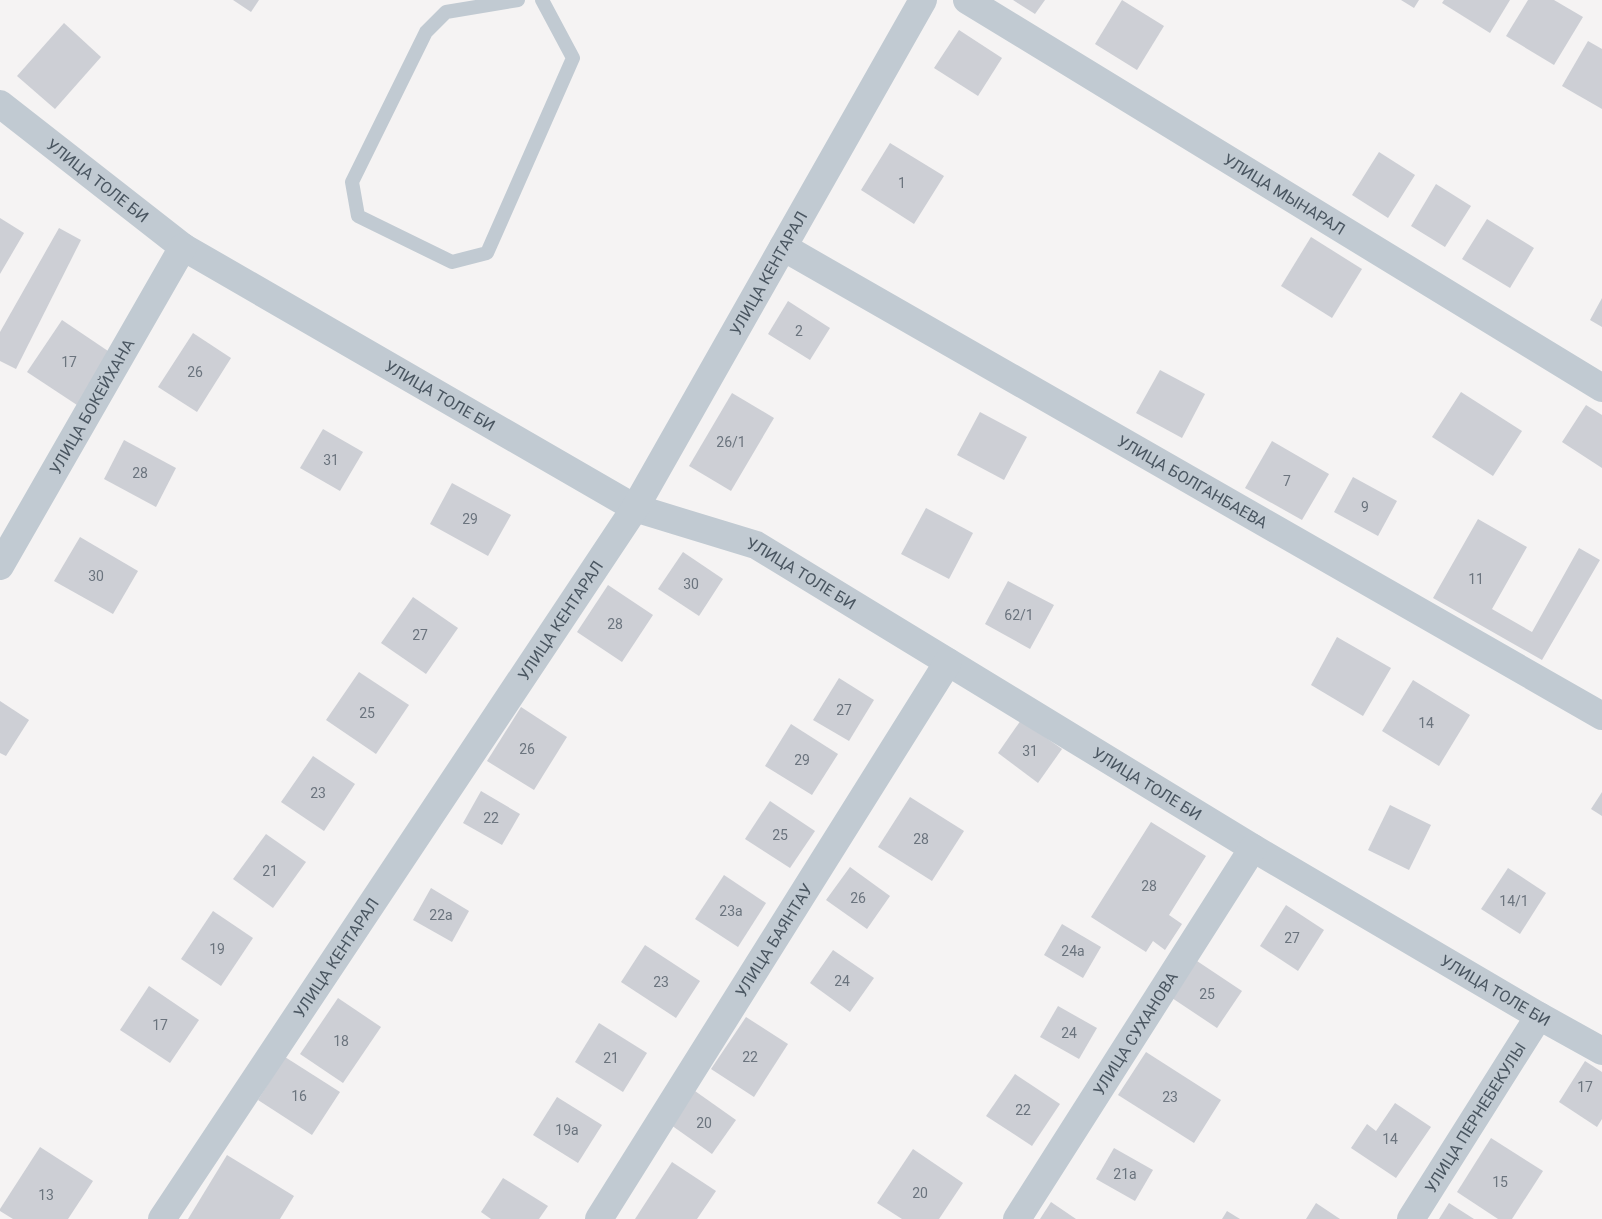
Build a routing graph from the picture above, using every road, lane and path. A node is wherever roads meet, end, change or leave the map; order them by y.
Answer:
1 (518, 0) edge
2 (542, 0) edge
3 (923, 0) edge
4 (966, 0) edge
5 (0, 104) edge
6 (183, 247) junction
7 (783, 247) junction
8 (1602, 388) edge
9 (636, 508) junction
10 (2, 556) edge
11 (948, 662) junction
12 (1602, 716) edge
13 (1253, 848) junction
14 (1539, 1016) junction
15 (1602, 1051) edge
16 (162, 1219) edge
17 (599, 1219) edge
18 (1017, 1219) edge
19 (1411, 1219) edge

1 - 2 lane
3 - 7 street, УЛИЦА КЕНТАРАЛ
4 - 8 street, УЛИЦА МЫНАРАЛ
5 - 6 street, УЛИЦА ТОЛЕ БИ
6 - 9 street, УЛИЦА ТОЛЕ БИ
6 - 10 street, УЛИЦА БОКЕЙХАНА
7 - 9 street, УЛИЦА КЕНТАРАЛ
7 - 12 street, УЛИЦА БОЛГАНБАЕВА
9 - 11 street, УЛИЦА ТОЛЕ БИ
9 - 16 street, УЛИЦА КЕНТАРАЛ
11 - 13 street, УЛИЦА ТОЛЕ БИ
11 - 17 street, УЛИЦА БАЯНТАУ
13 - 14 street, УЛИЦА ТОЛЕ БИ
13 - 18 street, УЛИЦА СУХАНОВА
14 - 15 street, УЛИЦА ТОЛЕ БИ
14 - 19 street, УЛИЦА ПЕРНЕБЕКУЛЫ

